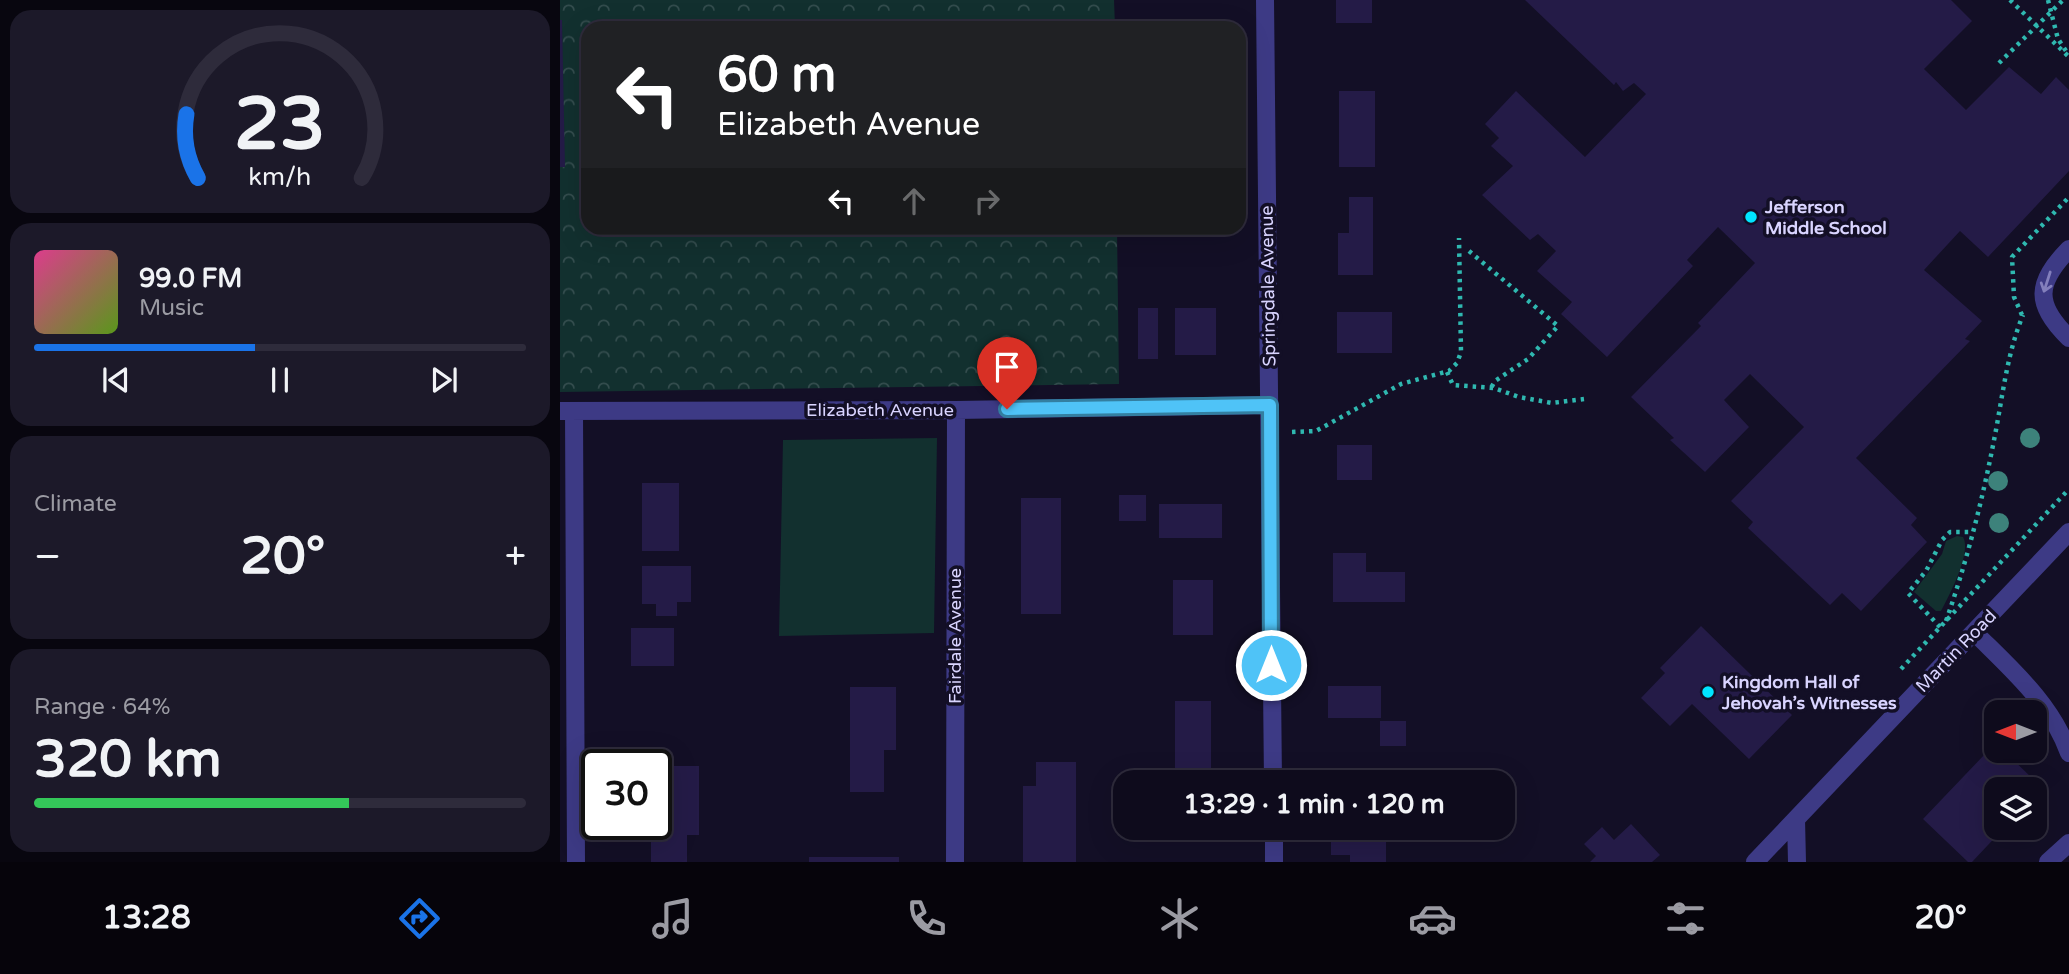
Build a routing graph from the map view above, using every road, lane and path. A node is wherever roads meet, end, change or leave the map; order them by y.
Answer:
1 (1265, 0) edge
2 (2010, 0) edge
3 (2048, 0) edge
4 (2063, 0) edge
5 (2051, 12) junction
6 (2036, 25) junction
7 (2069, 57) edge
8 (1999, 63) dead end
9 (1459, 238) dead end
10 (2069, 249) edge
11 (1469, 251) dead end
12 (2022, 315) dead end
13 (2069, 338) edge
14 (1447, 372) junction
15 (1491, 388) junction
16 (1584, 399) dead end
17 (1270, 405) junction
18 (956, 410) junction
19 (567, 411) edge
20 (1270, 432) junction
21 (2069, 489) edge
22 (1972, 532) junction
23 (2069, 532) edge
24 (1946, 621) junction
25 (1940, 627) junction
26 (1974, 632) junction
27 (1901, 669) dead end
28 (2069, 752) edge
29 (1273, 770) edge
30 (1796, 819) junction
31 (1274, 840) edge
32 (2069, 843) edge
33 (576, 862) edge
34 (955, 862) edge
35 (1275, 862) edge
36 (1755, 862) edge
37 (1797, 862) edge
38 (2048, 862) edge

1 - 17 street, Springdale Avenue
2 - 6 path
3 - 5 path
4 - 5 path
5 - 6 path
5 - 7 path
6 - 7 path
6 - 8 path
9 - 14 path
10 -> 13 street
11 - 15 path
12 - 22 path
14 - 15 path
14 - 20 path
15 - 16 path
17 - 18 street, Elizabeth Avenue
17 - 20 street, Springdale Avenue
18 - 19 street, Elizabeth Avenue
18 - 34 street, Fairdale Avenue
19 - 33 street
20 - 29 street, Springdale Avenue
21 - 24 path
22 - 24 path
22 - 25 path
23 - 26 street, Martin Road
24 - 25 path
25 - 27 path
26 - 28 street
26 - 30 street, Martin Road
30 - 36 street, Martin Road
30 - 37 street
31 - 35 street
32 - 38 street

